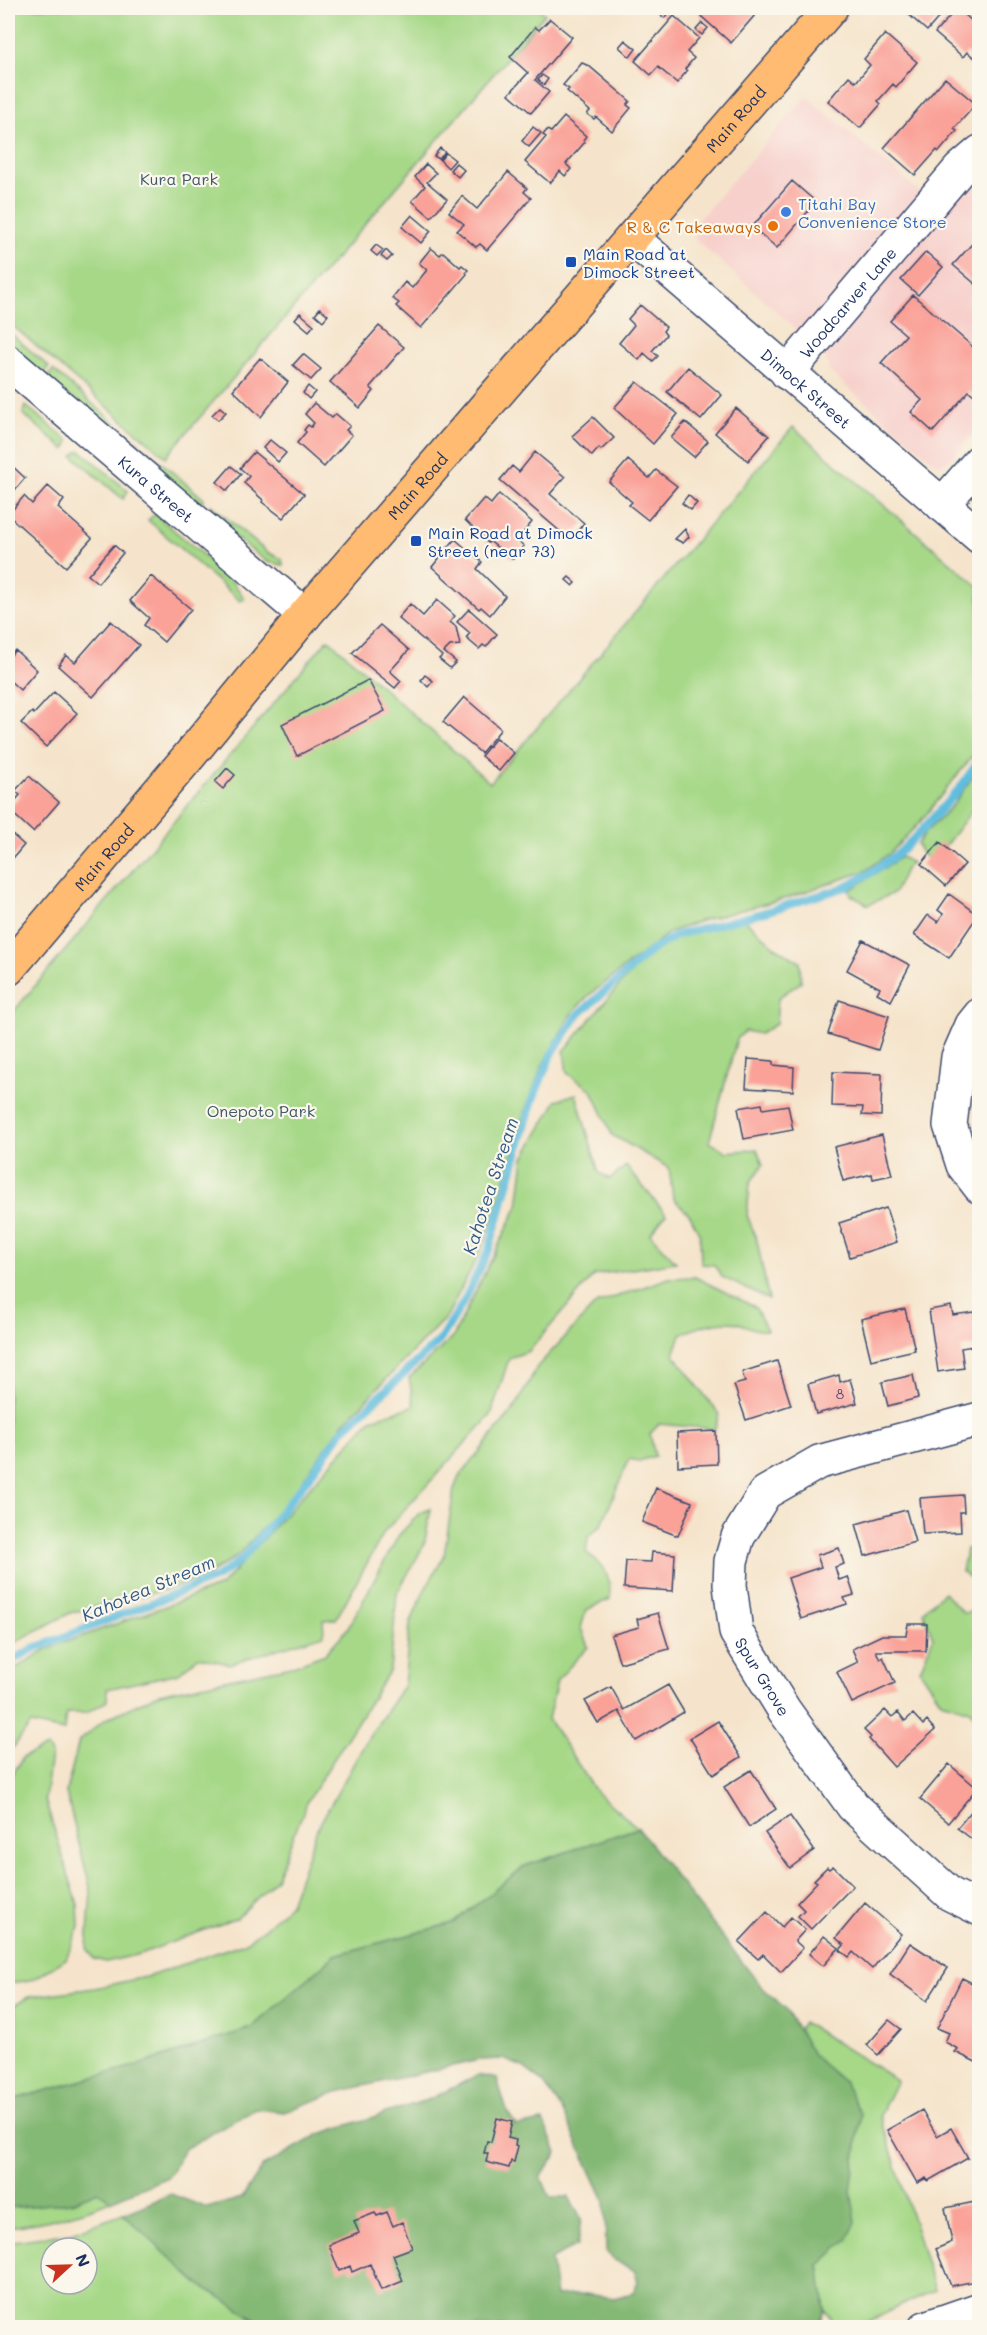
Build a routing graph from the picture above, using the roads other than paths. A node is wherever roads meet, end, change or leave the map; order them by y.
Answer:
1 (831, 8) edge
2 (980, 152) edge
3 (632, 238) junction
4 (8, 362) edge
5 (787, 373) junction
6 (980, 461) edge
7 (942, 505) junction
8 (980, 537) edge
9 (305, 615) junction
10 (8, 969) edge
11 (980, 1015) edge
12 (980, 1187) edge
13 (980, 1419) edge
14 (980, 1909) edge
15 (980, 2309) edge
16 (925, 2328) edge

1 - 3 main road, Main Road
2 - 5 street, Woodcarver Lane
3 - 5 street, Dimock Street
3 - 9 main road, Main Road
4 - 9 street, Kura Street
5 - 7 street, Dimock Street
6 - 7 street
7 - 8 street, Dimock Street
9 - 10 main road, Main Road
11 - 12 street
13 - 14 street, Spur Grove
15 - 16 street

